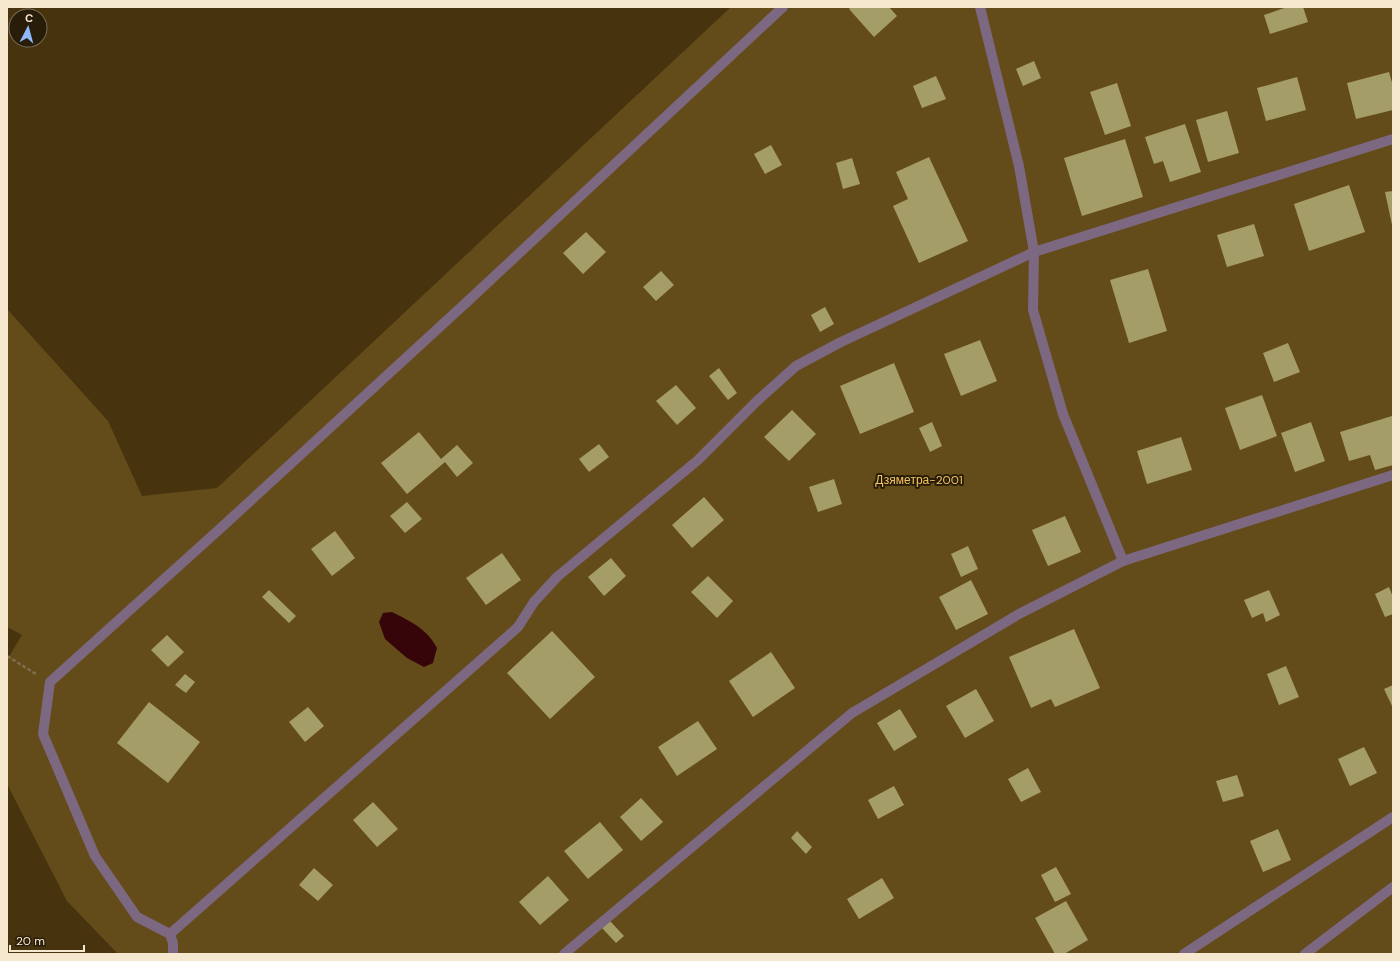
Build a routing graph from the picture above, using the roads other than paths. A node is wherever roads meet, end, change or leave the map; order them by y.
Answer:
1 (783, 7) edge
2 (980, 7) edge
3 (1393, 139) edge
4 (1034, 252) junction
5 (1393, 475) edge
6 (1123, 561) junction
7 (1393, 817) edge
8 (1393, 887) edge
9 (170, 934) junction
10 (174, 954) edge
11 (564, 954) edge
12 (1184, 954) edge
13 (1305, 954) edge

1 - 9 street
2 - 4 street
3 - 4 street
4 - 6 street
4 - 9 street
5 - 6 street
6 - 11 street
7 - 12 street
8 - 13 street
9 - 10 street

